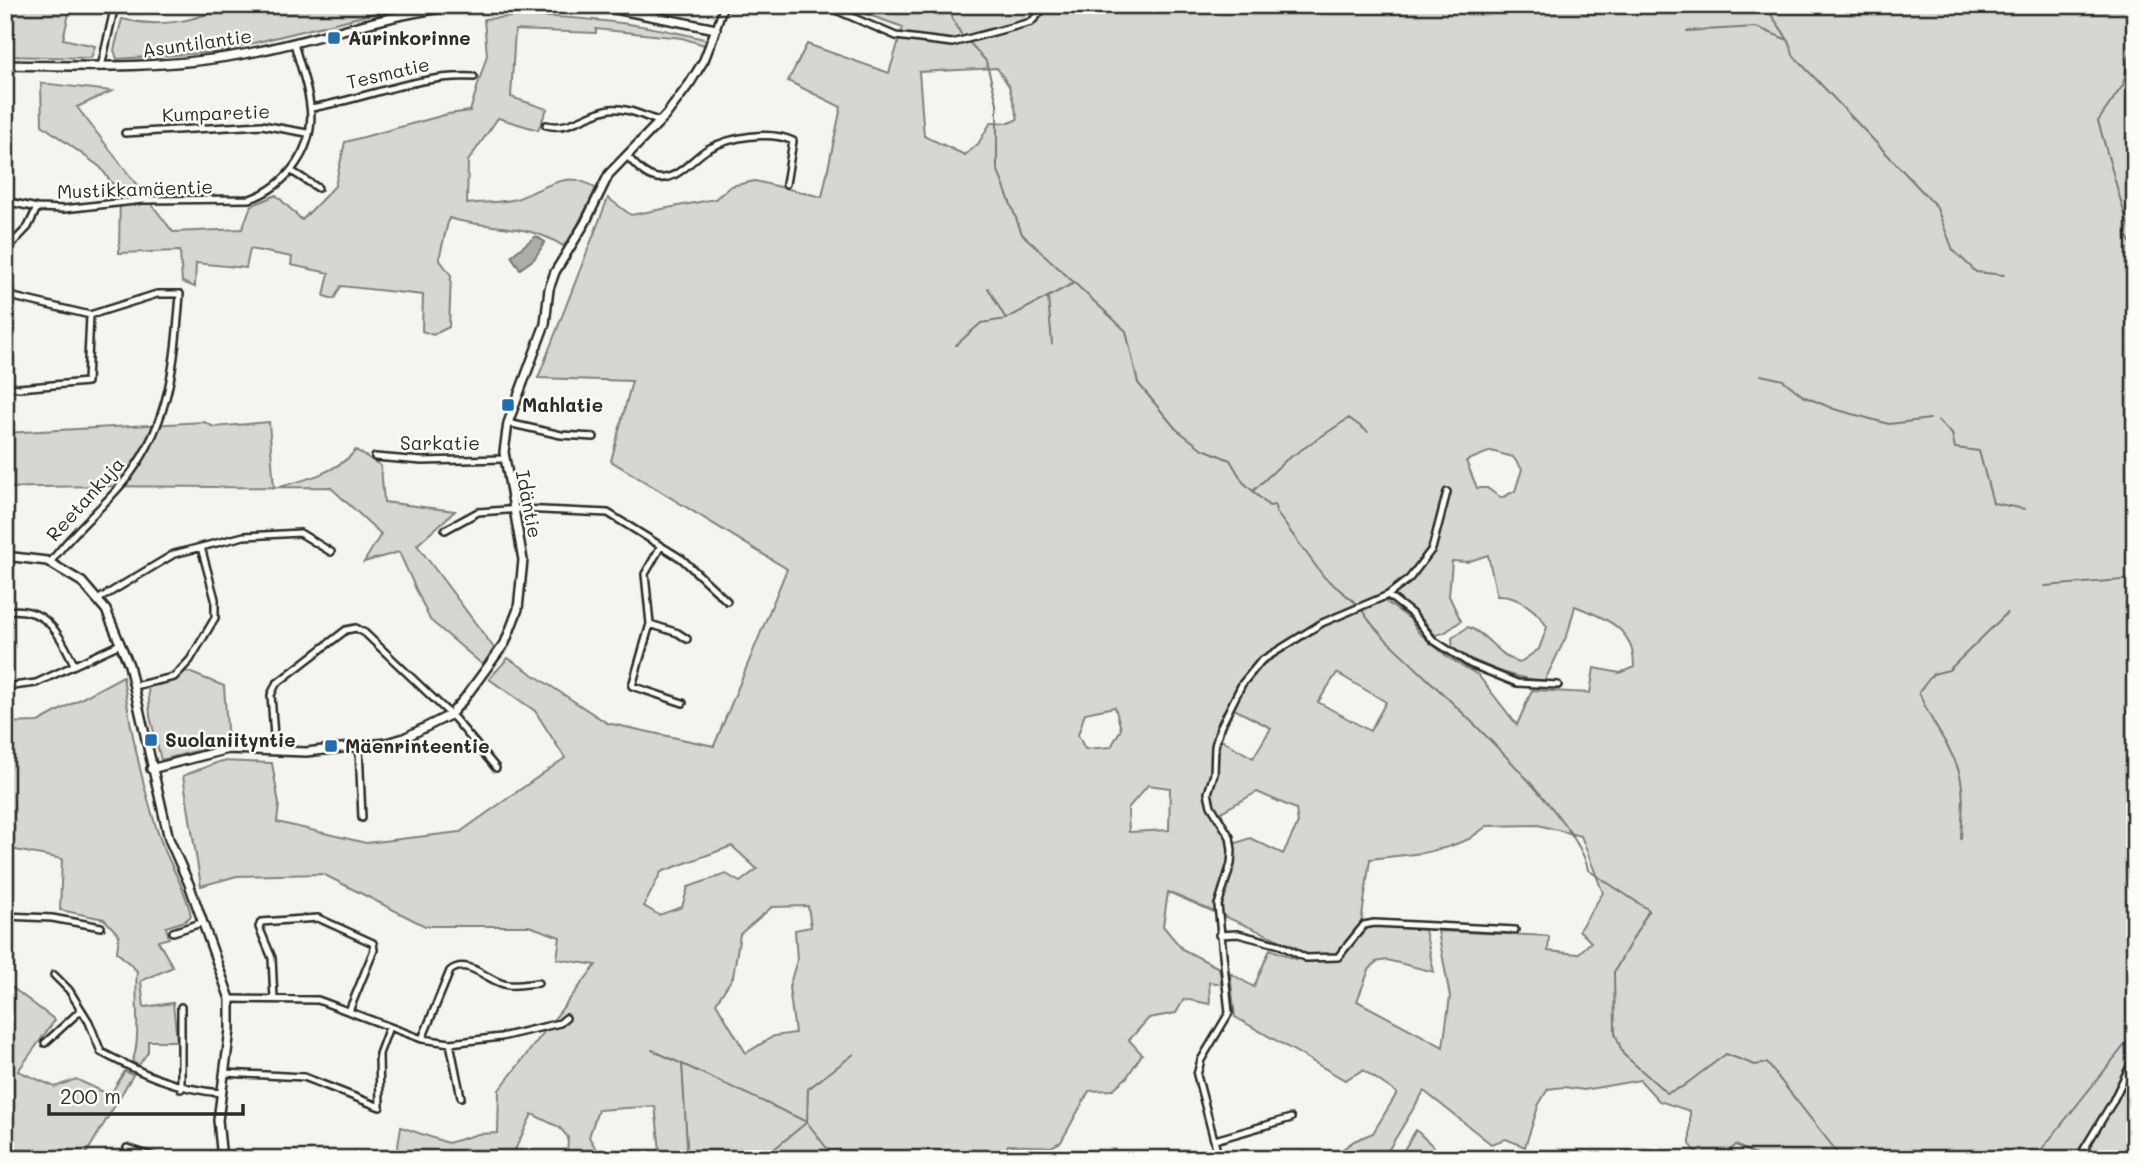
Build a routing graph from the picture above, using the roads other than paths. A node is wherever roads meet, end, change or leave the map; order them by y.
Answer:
1 (115, 5) edge
2 (472, 5) edge
3 (594, 5) edge
4 (724, 5) edge
5 (824, 5) edge
6 (1047, 5) edge
7 (453, 6) edge
8 (716, 29) junction
9 (294, 43) junction
10 (5, 65) edge
11 (101, 67) junction
12 (474, 77) dead end
13 (311, 108) junction
14 (658, 121) junction
15 (546, 125) dead end
16 (125, 133) dead end
17 (307, 133) junction
18 (626, 155) junction
19 (293, 172) junction
20 (786, 184) dead end
21 (318, 188) dead end
22 (5, 201) edge
23 (37, 208) junction
24 (5, 251) edge
25 (5, 295) edge
26 (90, 315) junction
27 (5, 386) edge
28 (508, 423) junction
29 (594, 437) dead end
30 (375, 457) dead end
31 (504, 459) junction
32 (1447, 492) dead end
33 (514, 509) junction
34 (445, 530) dead end
35 (662, 546) junction
36 (201, 547) junction
37 (331, 552) dead end
38 (5, 556) edge
39 (50, 563) junction
40 (1388, 595) junction
41 (99, 599) junction
42 (727, 601) dead end
43 (6, 611) edge
44 (650, 624) junction
45 (687, 639) dead end
46 (120, 644) junction
47 (74, 664) junction
48 (1558, 685) dead end
49 (134, 686) junction
50 (5, 687) edge
51 (683, 703) dead end
52 (450, 715) junction
53 (359, 747) junction
54 (275, 750) junction
55 (496, 768) dead end
56 (150, 769) junction
57 (362, 818) dead end
58 (5, 916) edge
59 (201, 923) junction
60 (101, 927) dead end
61 (1515, 930) dead end
62 (173, 932) dead end
63 (1220, 935) junction
64 (54, 975) dead end
65 (538, 983) dead end
66 (230, 999) junction
67 (274, 999) junction
68 (181, 1007) dead end
69 (81, 1010) junction
70 (349, 1011) junction
71 (566, 1018) dead end
72 (389, 1027) junction
73 (422, 1039) junction
74 (45, 1043) dead end
75 (450, 1043) junction
76 (2135, 1056) edge
77 (224, 1073) junction
78 (181, 1088) junction
79 (221, 1093) junction
80 (461, 1097) dead end
81 (1291, 1118) dead end
82 (1215, 1140) junction
83 (127, 1148) dead end
84 (160, 1159) edge
85 (222, 1159) edge
86 (1219, 1159) edge
87 (2078, 1159) edge

1 - 11 street
2 - 7 street, Asuntilantie
3 - 8 street
4 - 8 street
5 - 6 street
7 - 9 street, Asuntilantie
8 - 14 street, Idäntie
9 - 11 street, Asuntilantie
9 - 13 street
10 - 11 street, Asuntilantie
12 - 13 street, Tesmatie
13 - 17 street
14 - 15 street
14 - 18 street, Idäntie
16 - 17 street, Kumparetie
17 - 19 street
18 - 20 street
18 - 28 street, Idäntie
19 - 21 street
19 - 23 street, Mustikkamäentie
22 - 23 street, Mustikkamäentie
23 - 24 street
25 - 26 street
26 - 27 street
26 - 39 street, Reetankuja
28 - 29 street
28 - 31 street, Idäntie
30 - 31 street, Sarkatie
31 - 33 street, Idäntie
32 - 40 street
33 - 34 street
33 - 35 street
33 - 52 street, Idäntie
35 - 42 street
35 - 44 street
36 - 37 street
36 - 41 street
36 - 49 street
38 - 39 street
39 - 41 street
40 - 48 street
40 - 63 street
41 - 46 street
43 - 47 street
44 - 45 street
44 - 51 street
46 - 47 street
46 - 49 street
47 - 50 street
49 - 56 street
52 - 53 street, Idäntie
52 - 54 street
52 - 55 street
53 - 54 street, Idäntie
53 - 57 street
54 - 56 street, Idäntie
56 - 59 street
58 - 60 street
59 - 62 street
59 - 66 street
61 - 63 street
63 - 82 street
64 - 69 street
65 - 73 street
66 - 67 street
66 - 77 street
67 - 70 street
67 - 70 street
68 - 78 street
69 - 74 street
69 - 78 street
70 - 72 street
71 - 75 street
72 - 73 street
72 - 77 street
73 - 75 street
75 - 80 street
76 - 87 street
77 - 79 street
78 - 79 street
79 - 85 street
81 - 82 street
82 - 86 street
83 - 84 street

